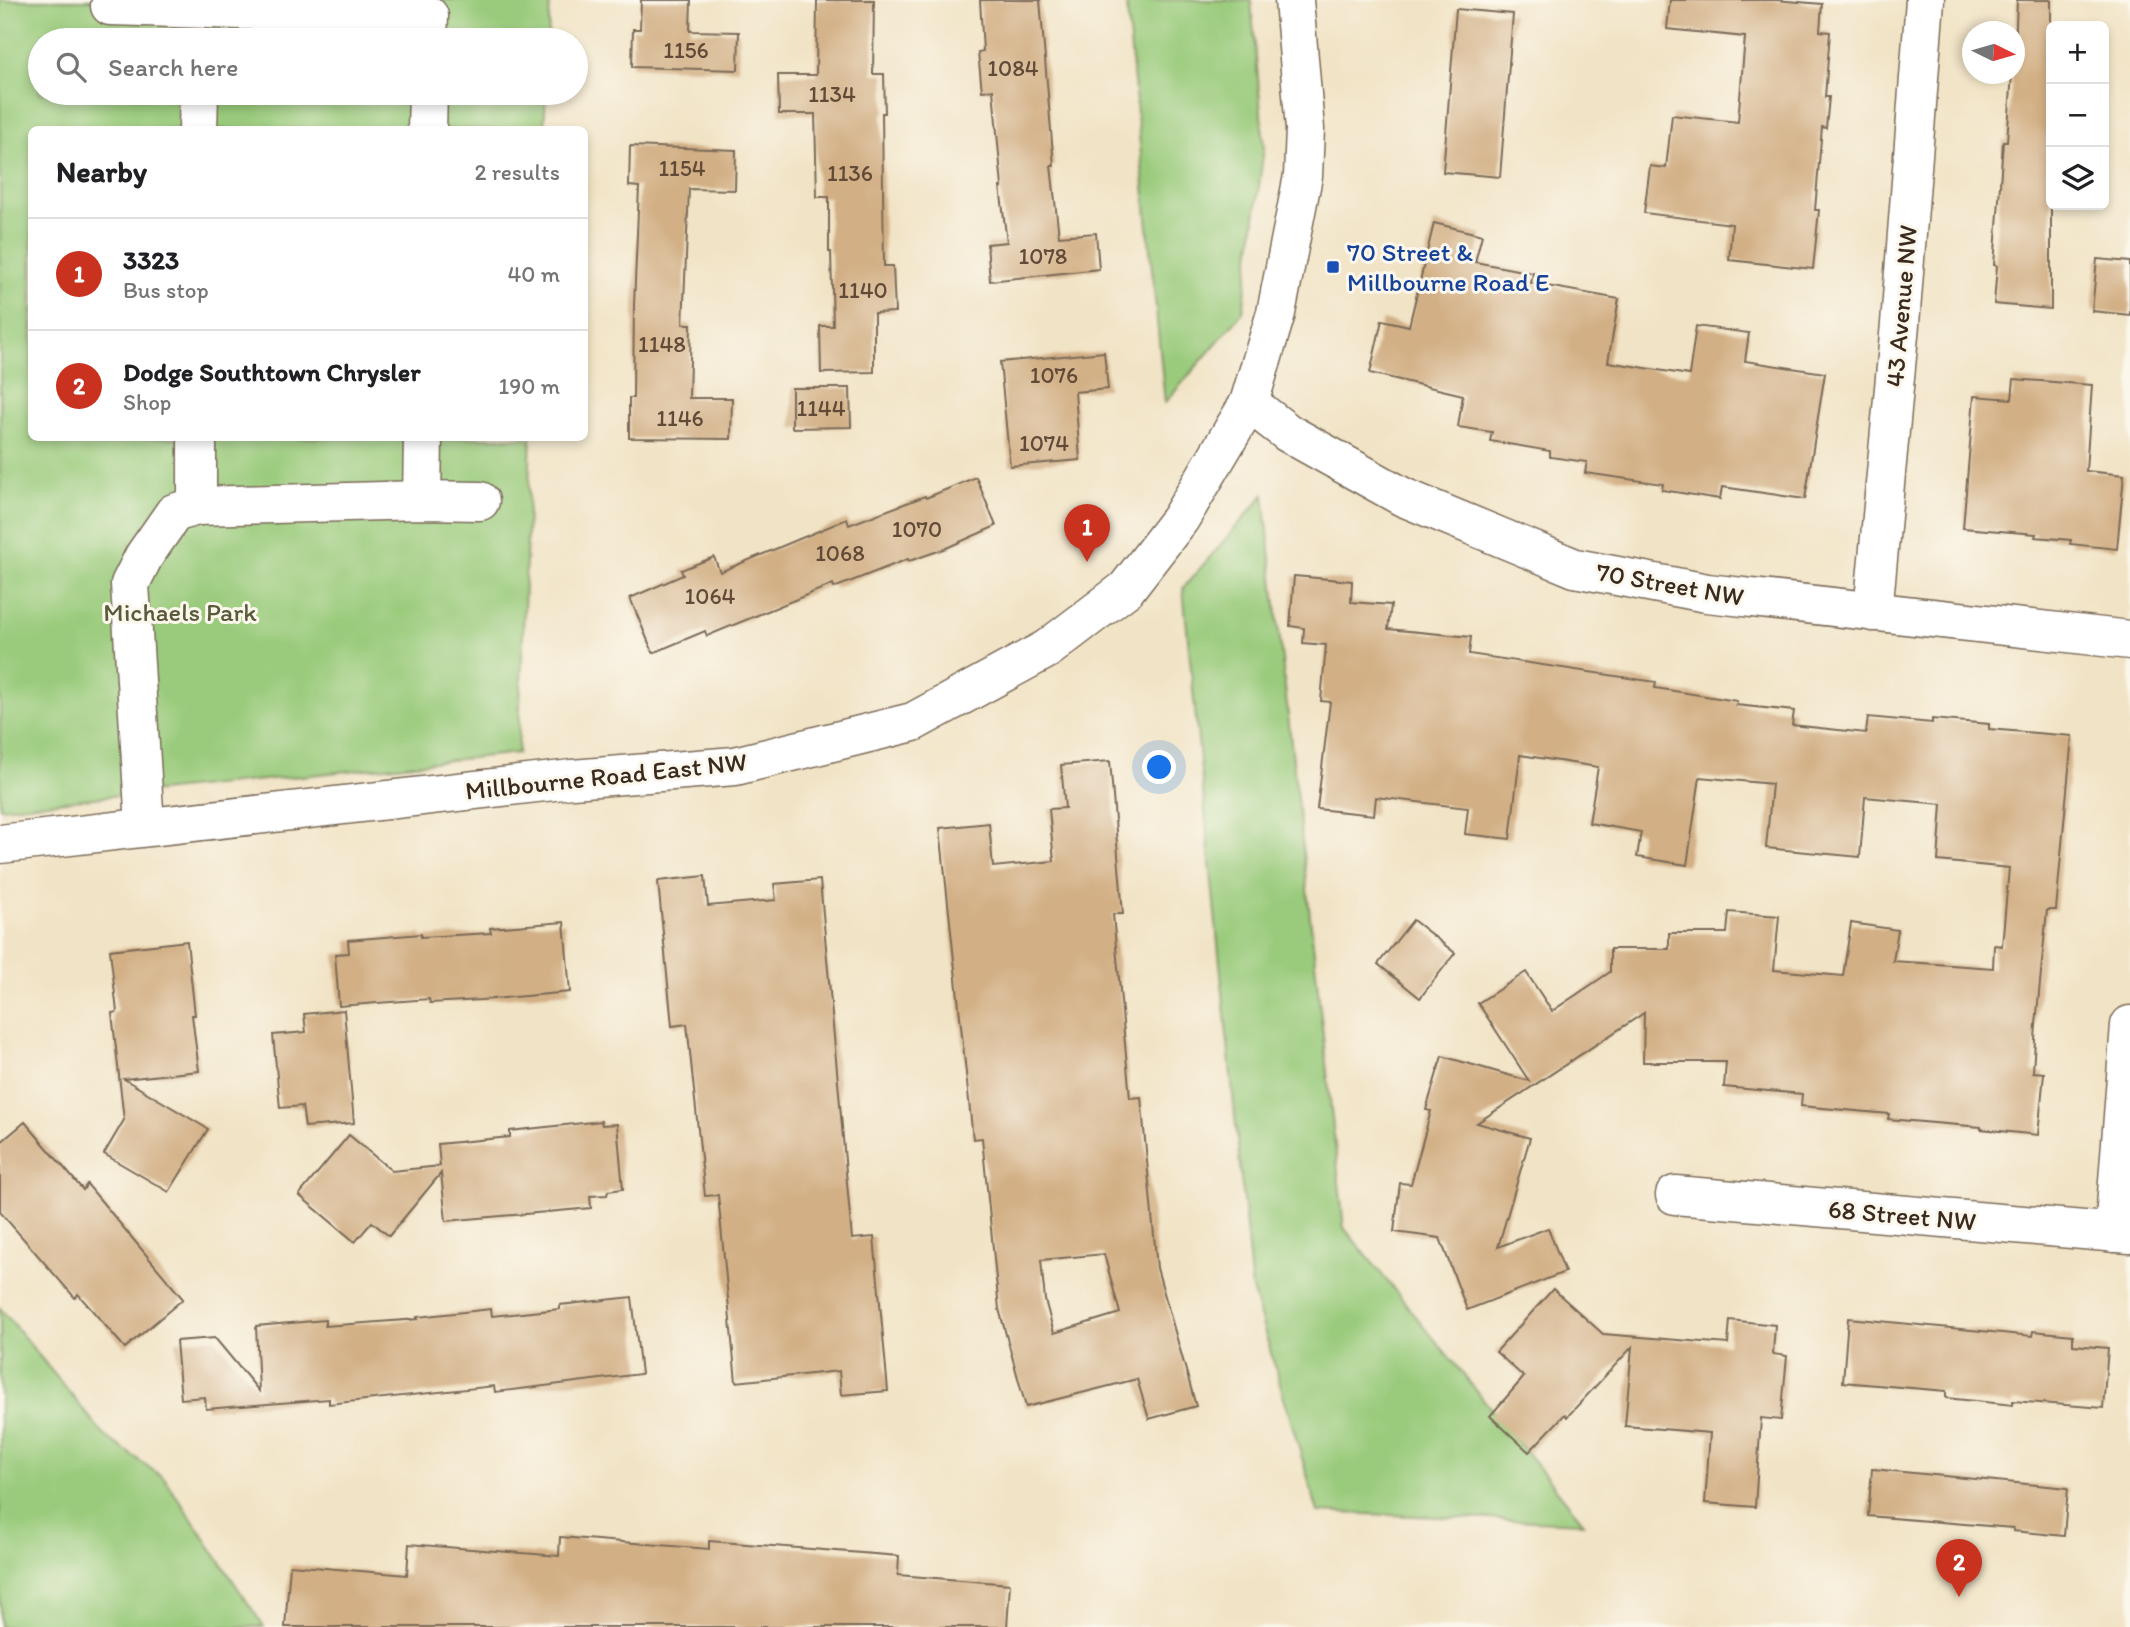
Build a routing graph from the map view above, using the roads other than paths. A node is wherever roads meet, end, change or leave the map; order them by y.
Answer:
1 (1294, 0) edge
2 (1925, 0) edge
3 (110, 6) dead end
4 (199, 25) edge
5 (428, 28) edge
6 (199, 105) edge
7 (428, 105) edge
8 (198, 126) edge
9 (427, 126) edge
10 (1249, 403) junction
11 (197, 441) edge
12 (423, 441) edge
13 (422, 500) junction
14 (480, 501) dead end
15 (197, 506) junction
16 (1873, 612) junction
17 (2130, 640) edge
18 (145, 826) junction
19 (0, 844) edge
20 (2130, 1025) edge
21 (1675, 1195) dead end
22 (2122, 1234) edge

1 - 10 street, Millbourne Road East NW
2 - 16 street, 43 Avenue NW
3 - 4 street
4 - 5 street
6 - 8 street
7 - 9 street
10 - 16 street, 70 Street NW
10 - 18 street, Millbourne Road East NW
11 - 15 street
12 - 13 street
13 - 14 street
13 - 15 street
15 - 18 street
16 - 17 street, 70 Street NW
18 - 19 street, Millbourne Road East NW
20 - 22 street
21 - 22 street, 68 Street NW

